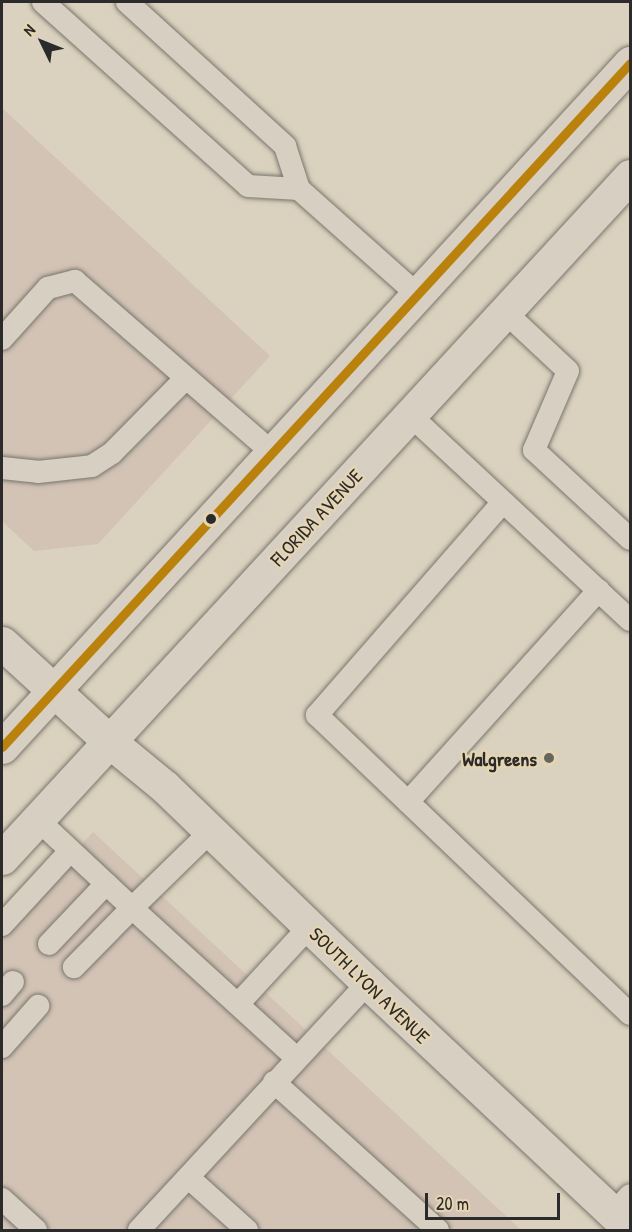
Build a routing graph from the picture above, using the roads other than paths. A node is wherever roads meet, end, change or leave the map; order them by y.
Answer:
1 (43, 2) edge
2 (127, 2) edge
3 (630, 63) edge
4 (630, 176) edge
5 (299, 189) junction
6 (418, 295) junction
7 (505, 312) junction
8 (2, 339) edge
9 (186, 378) junction
10 (410, 415) junction
11 (273, 453) junction
12 (2, 468) edge
13 (503, 502) junction
14 (630, 539) edge
15 (599, 590) junction
16 (630, 620) edge
17 (2, 643) edge
18 (54, 691) junction
19 (109, 741) junction
20 (2, 747) edge
21 (408, 802) junction
22 (37, 819) junction
23 (211, 831) junction
24 (70, 851) junction
25 (2, 858) edge
26 (106, 884) junction
27 (132, 908) junction
28 (2, 925) edge
29 (309, 927) junction
30 (49, 944) dead end
31 (74, 967) dead end
32 (368, 983) junction
33 (239, 1003) junction
34 (38, 1006) dead end
35 (630, 1014) edge
36 (2, 1047) edge
37 (296, 1058) junction
38 (274, 1082) junction
39 (189, 1178) junction
40 (5, 1209) edge
41 (625, 1213) edge
42 (36, 1230) edge
43 (139, 1230) edge
44 (247, 1230) edge
45 (438, 1230) edge

1 - 5 lane
2 - 5 lane
3 - 6 main road
4 - 7 main road, FLORIDA AVENUE
5 - 6 lane
6 - 11 main road
7 - 10 main road, FLORIDA AVENUE
7 - 14 lane
8 - 9 lane
9 - 11 lane
9 - 12 lane
10 - 13 lane
10 - 19 main road, FLORIDA AVENUE
11 - 18 main road
13 - 15 lane
13 - 21 lane
15 - 16 lane
15 - 21 lane
17 - 18 main road, SOUTH LYON AVENUE
18 - 19 main road, SOUTH LYON AVENUE
18 - 20 main road
19 - 22 main road, FLORIDA AVENUE
19 - 23 main road, SOUTH LYON AVENUE
21 - 35 lane
22 - 24 lane
22 - 25 main road, FLORIDA AVENUE
23 - 27 lane
23 - 29 main road, SOUTH LYON AVENUE
24 - 26 lane
24 - 28 lane
26 - 27 lane
26 - 30 lane
27 - 31 lane
27 - 33 lane
29 - 32 main road, SOUTH LYON AVENUE
29 - 33 lane
32 - 37 lane
32 - 41 main road, SOUTH LYON AVENUE
33 - 37 lane
34 - 36 lane
37 - 38 lane
38 - 39 lane
38 - 45 lane
39 - 43 lane
39 - 44 lane
40 - 42 lane

